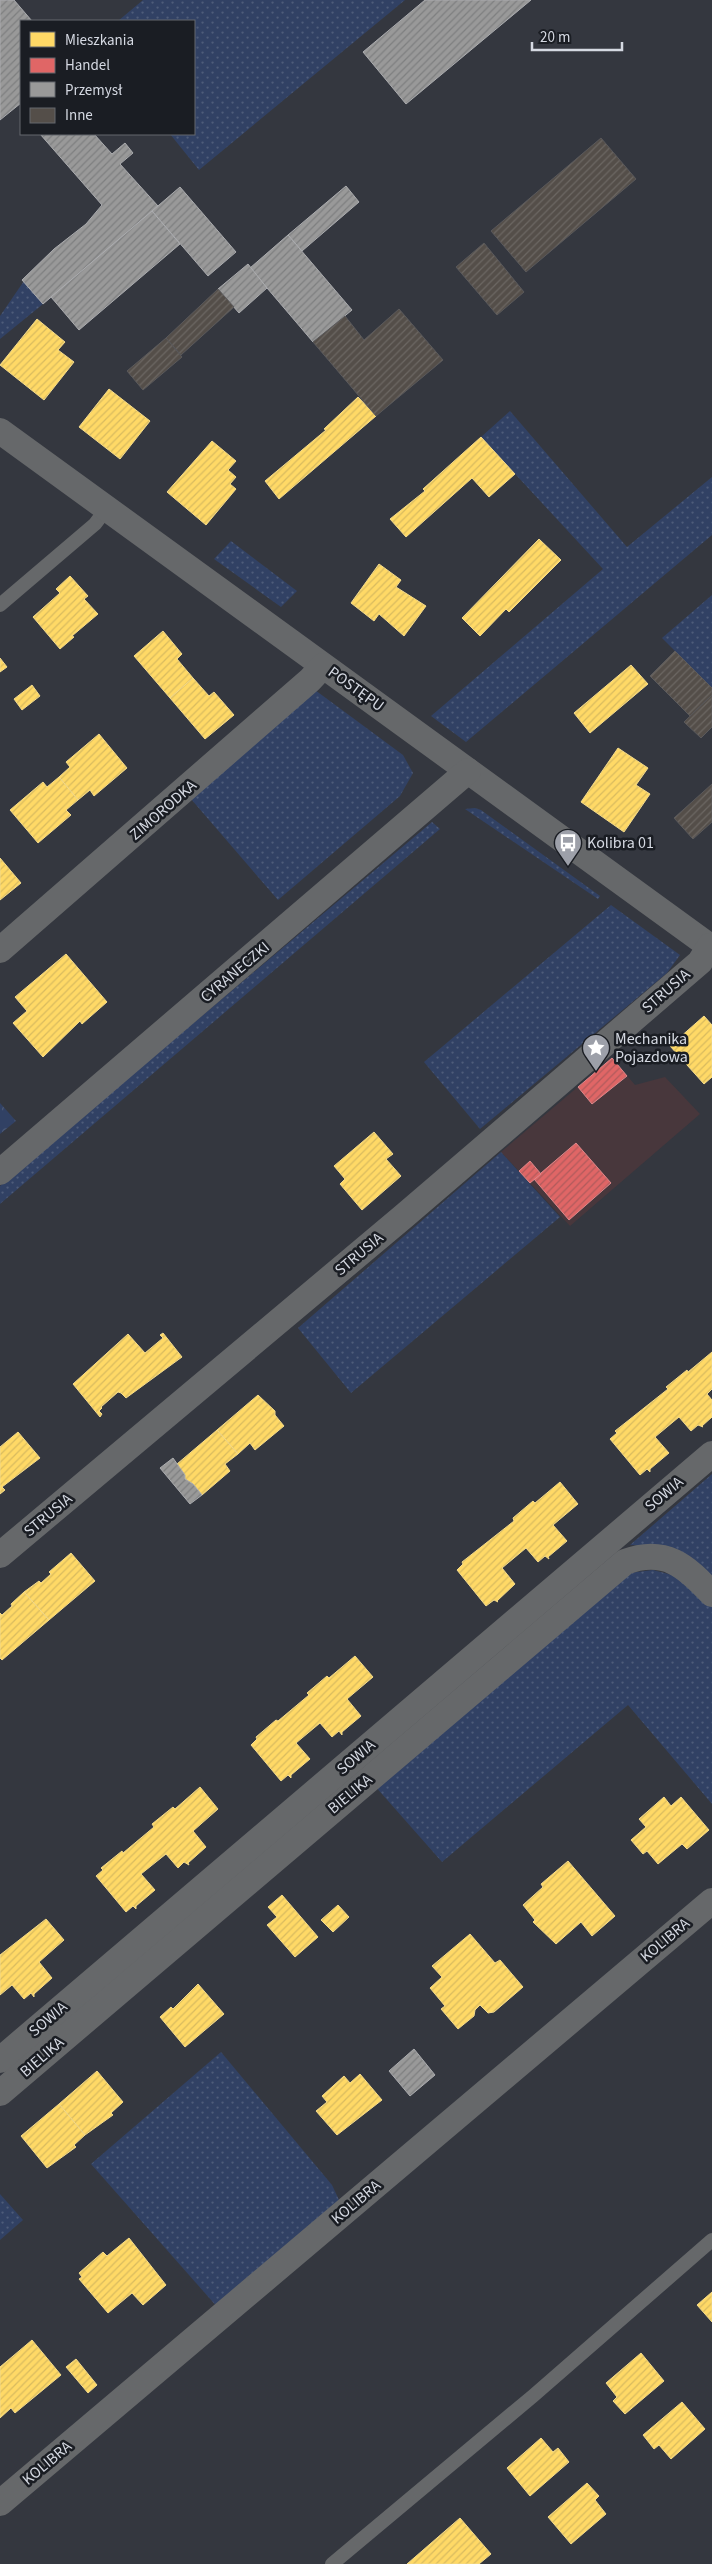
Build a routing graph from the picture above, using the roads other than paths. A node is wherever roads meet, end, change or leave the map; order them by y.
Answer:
1 (0, 431) edge
2 (106, 508) junction
3 (0, 605) edge
4 (323, 666) junction
5 (468, 771) junction
6 (711, 947) edge
7 (0, 950) edge
8 (0, 1172) edge
9 (712, 1454) edge
10 (0, 1555) edge
11 (712, 1594) edge
12 (712, 1901) edge
13 (0, 2060) edge
14 (0, 2093) edge
15 (712, 2240) edge
16 (0, 2502) edge
17 (332, 2564) edge

1 - 2 street, POSTĘPU
2 - 3 lane
2 - 4 street, POSTĘPU
4 - 5 street, POSTĘPU
4 - 7 street, ZIMORODKA
5 - 6 street, POSTĘPU
5 - 8 street, CYRANECZKI
6 - 10 street, STRUSIA
9 - 13 street, SOWIA
11 - 14 street, BIELIKA
12 - 16 street, KOLIBRA
15 - 17 lane

